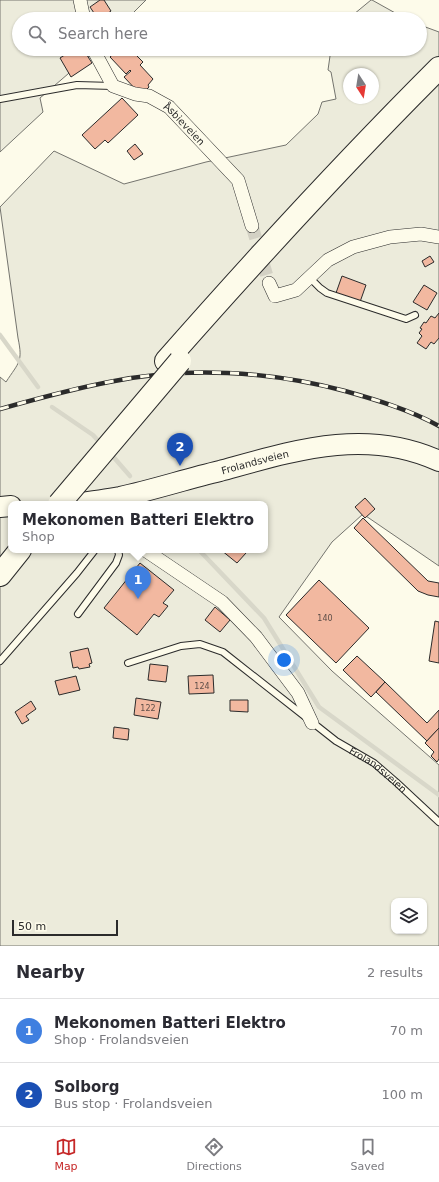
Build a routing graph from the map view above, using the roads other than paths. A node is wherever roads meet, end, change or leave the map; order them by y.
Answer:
1 (80, 0) edge
2 (83, 12) edge
3 (439, 50) edge
4 (97, 56) edge
5 (439, 68) edge
6 (439, 84) edge
7 (112, 86) junction
8 (0, 99) edge
9 (378, 129) junction
10 (252, 226) tunnel mouth
11 (439, 237) edge
12 (310, 278) junction
13 (269, 283) tunnel mouth
14 (415, 316) dead end
15 (173, 361) junction
16 (439, 461) edge
17 (48, 501) edge
18 (61, 501) edge
19 (109, 501) edge
20 (8, 549) edge
21 (18, 553) edge
22 (93, 553) edge
23 (119, 553) edge
24 (149, 553) edge
25 (0, 559) edge
26 (0, 575) edge
27 (78, 614) dead end
28 (0, 661) edge
29 (128, 663) dead end
30 (312, 723) junction
31 (439, 822) edge

1 - 2 street
3 - 9 highway
4 - 7 street
5 - 9 highway
6 - 15 highway
7 - 8 lane
7 - 10 street, Åsbieveien
9 - 15 highway
11 - 12 street
12 - 13 street
12 - 14 lane
15 - 17 highway
15 - 18 highway, bridge
16 - 19 main road, Frolandsveien
20 - 25 highway
21 - 26 highway
22 - 28 lane
23 - 27 lane
24 - 30 street
29 - 30 lane, Frolandsveien
30 - 31 lane, Frolandsveien

